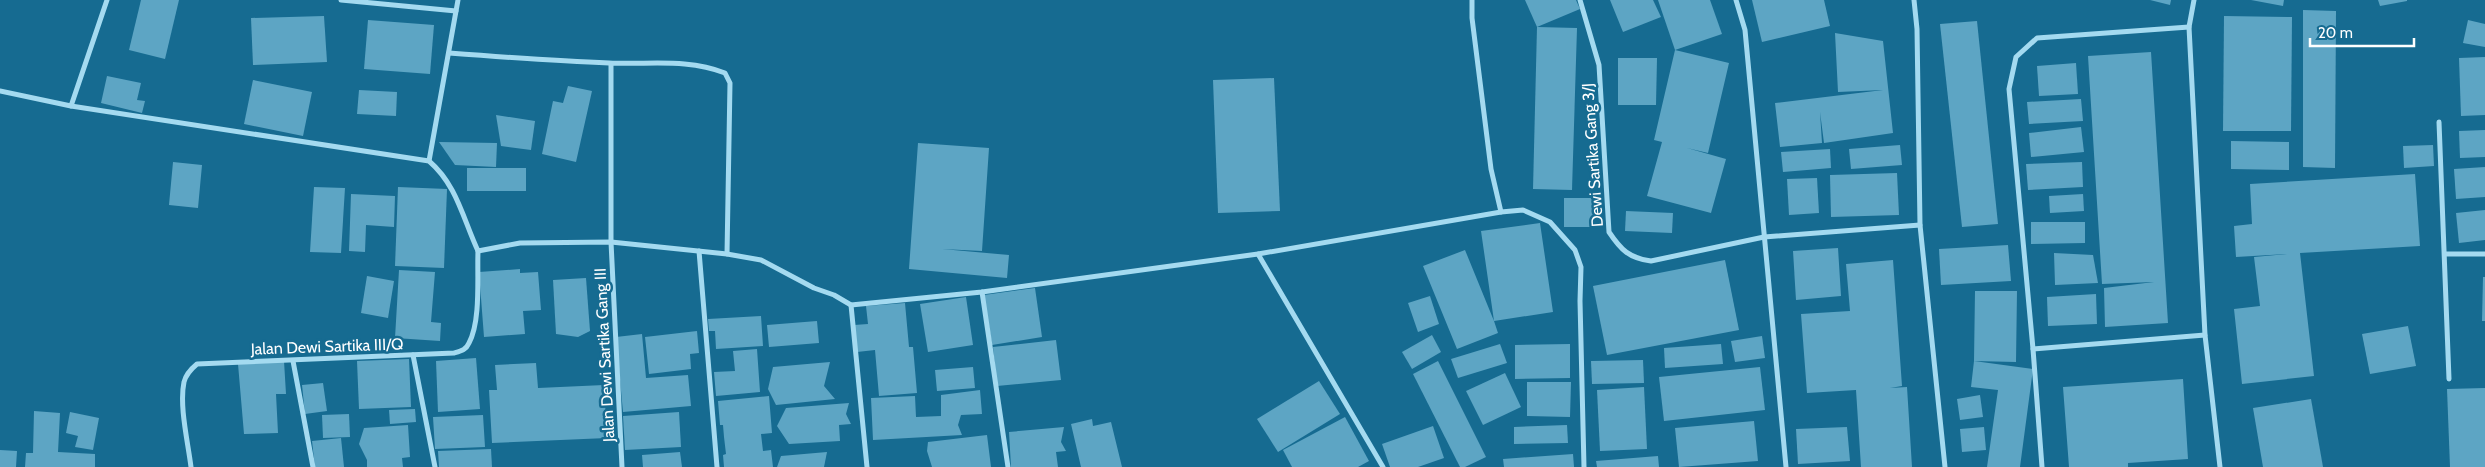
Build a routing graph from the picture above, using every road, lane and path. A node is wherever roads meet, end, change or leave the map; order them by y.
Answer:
1 (107, 0) edge
2 (341, 0) edge
3 (458, 0) edge
4 (1472, 0) edge
5 (1580, 0) edge
6 (1736, 0) edge
7 (1914, 0) edge
8 (2194, 0) edge
9 (456, 11) junction
10 (2189, 27) junction
11 (449, 53) junction
12 (611, 64) junction
13 (0, 91) edge
14 (71, 106) junction
15 (2439, 122) dead end
16 (429, 161) junction
17 (1501, 212) junction
18 (1920, 225) junction
19 (1764, 237) junction
20 (611, 242) junction
21 (478, 251) junction
22 (699, 251) junction
23 (727, 254) junction
24 (1258, 254) junction
25 (2446, 254) junction
26 (2485, 254) edge
27 (982, 292) junction
28 (851, 305) junction
29 (2205, 334) junction
30 (2034, 349) junction
31 (413, 355) junction
32 (293, 361) junction
33 (2449, 380) dead end
34 (191, 467) edge
35 (313, 467) edge
36 (435, 467) edge
37 (622, 467) edge
38 (717, 467) edge
39 (867, 467) edge
40 (1008, 467) edge
41 (1383, 467) edge
42 (1584, 467) edge
43 (1786, 467) edge
44 (1944, 467) edge
45 (2042, 467) edge
46 (2220, 467) edge

1 - 14 street
2 - 9 street
3 - 9 street
4 - 17 street
5 - 19 street, Dewi Sartika Gang 3/J
6 - 19 street
7 - 18 street
8 - 10 street
9 - 11 street
10 - 29 street
10 - 30 street
11 - 12 street
11 - 16 street
12 - 20 street, Jalan Dewi Sartika Gang III
12 - 23 street
13 - 14 street
14 - 16 street
15 - 25 street
16 - 21 street
17 - 24 street
17 - 42 street
18 - 19 street, Dewi Sartika Gang 3/J
18 - 44 street
19 - 43 street
20 - 21 street
20 - 22 street
20 - 37 street, Jalan Dewi Sartika Gang III
21 - 31 street, Jalan Dewi Sartika III/Q
22 - 23 street
22 - 38 street
23 - 28 street
24 - 27 street
24 - 41 street
25 - 26 street
25 - 33 street
27 - 28 street
27 - 40 street
28 - 39 street
29 - 30 street
29 - 46 street
30 - 45 street
31 - 32 street, Jalan Dewi Sartika III/Q
31 - 36 street
32 - 34 street, Jalan Dewi Sartika III/Q
32 - 35 street

